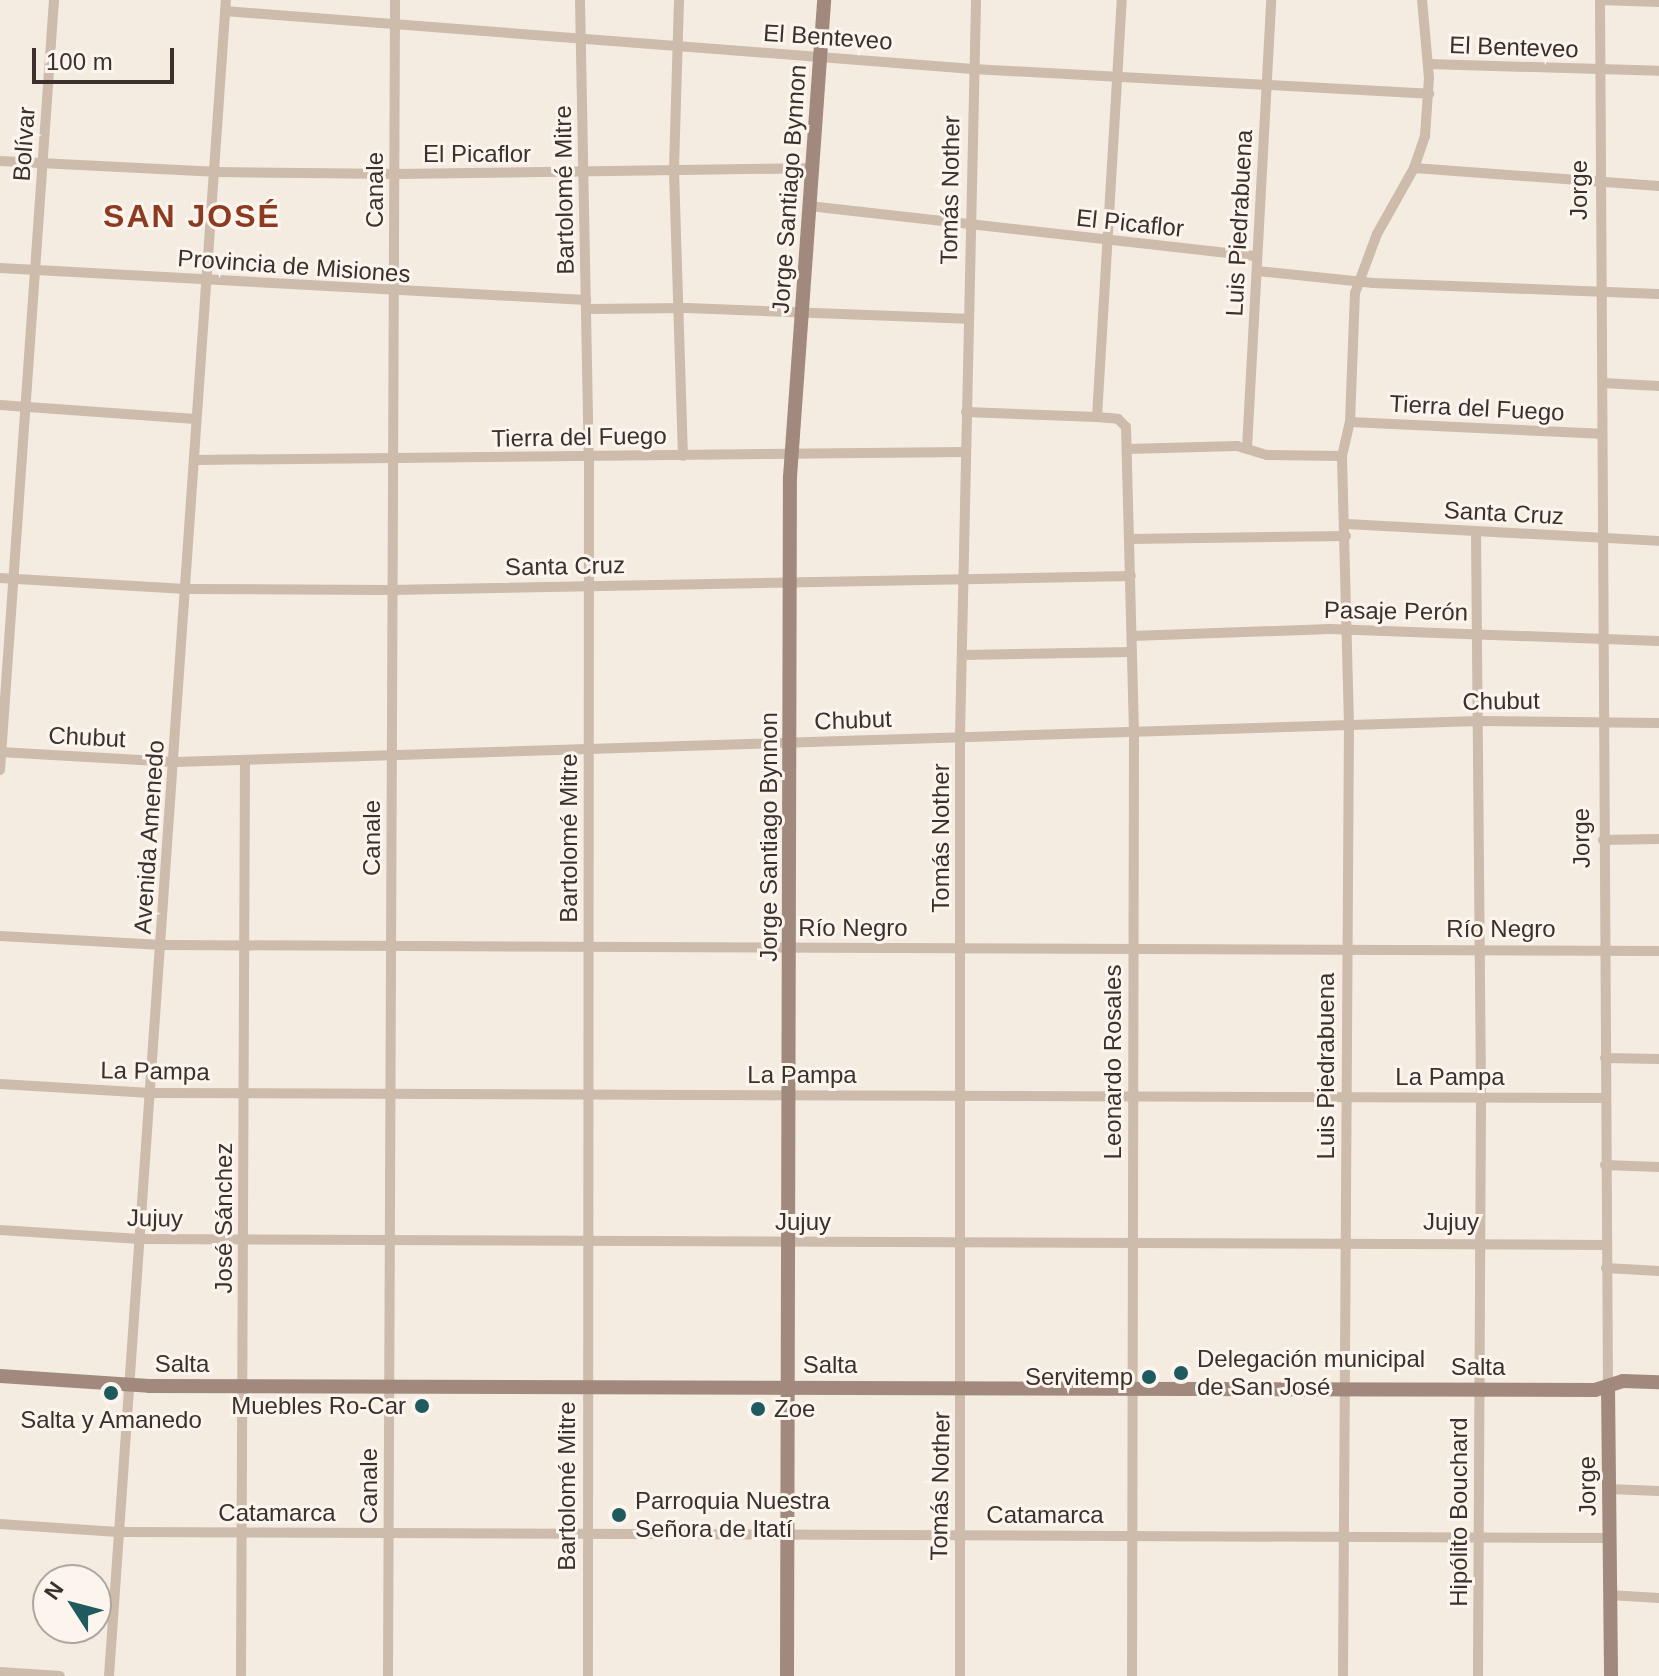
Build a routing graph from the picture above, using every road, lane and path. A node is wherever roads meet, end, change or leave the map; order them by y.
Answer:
1 (54, 0) edge
2 (395, 0) edge
3 (580, 0) edge
4 (679, 0) edge
5 (824, 0) edge
6 (976, 0) edge
7 (1122, 0) edge
8 (1271, 0) edge
9 (1422, 0) edge
10 (1600, 0) edge
11 (1659, 2) edge
12 (226, 6) edge
13 (395, 25) junction
14 (581, 38) junction
15 (676, 45) junction
16 (820, 56) junction
17 (1428, 64) junction
18 (973, 69) junction
19 (1599, 69) junction
20 (1659, 71) edge
21 (1117, 78) junction
22 (1266, 87) junction
23 (1429, 94) junction
24 (0, 161) edge
25 (43, 162) junction
26 (811, 168) junction
27 (1414, 168) junction
28 (674, 171) junction
29 (214, 172) junction
30 (395, 174) junction
31 (582, 174) junction
32 (1602, 183) junction
33 (1659, 186) edge
34 (809, 206) junction
35 (969, 225) junction
36 (1108, 240) junction
37 (1256, 256) junction
38 (0, 268) edge
39 (35, 270) junction
40 (1257, 271) junction
41 (1359, 280) junction
42 (205, 281) junction
43 (1601, 291) junction
44 (394, 294) junction
45 (1659, 294) edge
46 (586, 305) junction
47 (681, 309) junction
48 (802, 312) junction
49 (967, 319) junction
50 (1603, 383) junction
51 (1659, 386) edge
52 (0, 405) edge
53 (26, 407) junction
54 (966, 412) junction
55 (1097, 417) junction
56 (196, 419) junction
57 (1350, 422) junction
58 (1601, 434) junction
59 (1247, 448) junction
60 (1127, 449) junction
61 (965, 452) junction
62 (791, 454) junction
63 (683, 456) junction
64 (1342, 456) junction
65 (589, 458) junction
66 (195, 460) junction
67 (393, 460) junction
68 (1346, 530) junction
69 (1476, 532) junction
70 (1130, 539) junction
71 (1602, 539) junction
72 (1659, 541) edge
73 (1131, 576) junction
74 (0, 578) edge
75 (14, 579) junction
76 (963, 579) junction
77 (790, 583) junction
78 (589, 585) junction
79 (186, 589) junction
80 (390, 590) junction
81 (1347, 629) junction
82 (1478, 632) junction
83 (1132, 636) junction
84 (1601, 638) junction
85 (1659, 641) edge
86 (1132, 652) junction
87 (962, 655) junction
88 (1600, 719) junction
89 (1479, 721) junction
90 (1659, 723) edge
91 (1349, 725) junction
92 (1134, 731) junction
93 (960, 736) junction
94 (791, 743) junction
95 (589, 749) junction
96 (1, 752) edge
97 (392, 755) junction
98 (245, 760) junction
99 (175, 762) junction
100 (0, 770) edge
101 (1659, 839) edge
102 (1603, 840) junction
103 (0, 936) edge
104 (162, 945) junction
105 (243, 945) junction
106 (589, 946) junction
107 (391, 947) junction
108 (792, 948) junction
109 (961, 949) junction
110 (1346, 949) junction
111 (1480, 949) junction
112 (1602, 949) junction
113 (1133, 950) junction
114 (1659, 951) edge
115 (1605, 1058) junction
116 (1659, 1059) edge
117 (0, 1084) edge
118 (245, 1092) junction
119 (391, 1092) junction
120 (151, 1093) junction
121 (590, 1094) junction
122 (790, 1095) junction
123 (960, 1095) junction
124 (1132, 1095) junction
125 (1346, 1097) junction
126 (1481, 1097) junction
127 (1605, 1098) junction
128 (1605, 1165) junction
129 (1659, 1167) edge
130 (0, 1230) edge
131 (140, 1239) junction
132 (244, 1239) junction
133 (390, 1239) junction
134 (589, 1239) junction
135 (961, 1241) junction
136 (789, 1242) junction
137 (1346, 1242) junction
138 (1481, 1242) junction
139 (1132, 1243) junction
140 (1606, 1245) junction
141 (1606, 1268) junction
142 (1659, 1271) edge
143 (0, 1376) edge
144 (1659, 1382) edge
145 (128, 1386) junction
146 (243, 1386) junction
147 (390, 1386) junction
148 (1608, 1386) junction
149 (587, 1387) junction
150 (790, 1387) junction
151 (962, 1387) junction
152 (1133, 1389) junction
153 (1345, 1389) junction
154 (1479, 1389) junction
155 (1608, 1489) junction
156 (1659, 1491) edge
157 (0, 1524) edge
158 (118, 1532) junction
159 (243, 1533) junction
160 (389, 1533) junction
161 (788, 1534) junction
162 (959, 1535) junction
163 (1131, 1535) junction
164 (587, 1536) junction
165 (1346, 1536) junction
166 (1480, 1536) junction
167 (1610, 1538) junction
168 (1609, 1595) junction
169 (1659, 1598) edge
170 (0, 1672) edge
171 (60, 1676) edge
172 (109, 1676) edge
173 (241, 1676) edge
174 (388, 1676) edge
175 (588, 1676) edge
176 (787, 1676) edge
177 (960, 1676) edge
178 (1132, 1676) edge
179 (1343, 1676) edge
180 (1478, 1676) edge
181 (1611, 1676) edge

1 - 25 street, Bolívar
2 - 13 street, Canale
3 - 14 street, Bartolomé Mitre
4 - 15 street
5 - 16 street, Jorge Santiago Bynnon
6 - 18 street, Tomás Nother
7 - 21 street
8 - 22 street, Luis Piedrabuena
9 - 17 street
10 - 11 street
10 - 19 street, Jorge
12 - 13 street, El Benteveo
12 - 29 street, Avenida Amenedo
13 - 14 street, El Benteveo
13 - 30 street, Canale
14 - 15 street, El Benteveo
14 - 31 street, Bartolomé Mitre
15 - 16 street, El Benteveo
15 - 28 street
16 - 18 street, El Benteveo
16 - 26 street, Jorge Santiago Bynnon
17 - 19 street, El Benteveo
17 - 23 street
18 - 21 street, El Benteveo
18 - 35 street, Tomás Nother
19 - 20 street
19 - 32 street, Jorge
21 - 22 street, El Benteveo
21 - 36 street
22 - 23 street, El Benteveo
22 - 37 street, Luis Piedrabuena
23 - 27 street
24 - 25 street, El Picaflor
25 - 29 street, El Picaflor
25 - 39 street, Bolívar
26 - 28 street, El Picaflor
26 - 34 street, Jorge Santiago Bynnon
27 - 32 street
27 - 41 street
28 - 31 street, El Picaflor
28 - 47 street
29 - 30 street, El Picaflor
29 - 42 street, Avenida Amenedo
30 - 31 street, El Picaflor
30 - 44 street, Canale
31 - 46 street, Bartolomé Mitre
32 - 33 street
32 - 43 street, Jorge
34 - 35 street, El Picaflor
34 - 48 street, Jorge Santiago Bynnon
35 - 36 street, El Picaflor
35 - 49 street, Tomás Nother
36 - 37 street, El Picaflor
36 - 55 street
37 - 40 street, Luis Piedrabuena
38 - 39 street, Provincia de Misiones
39 - 42 street, Provincia de Misiones
39 - 53 street, Bolívar
40 - 41 street
40 - 59 street, Luis Piedrabuena
41 - 43 street
41 - 57 street
42 - 44 street, Provincia de Misiones
42 - 56 street, Avenida Amenedo
43 - 45 street
43 - 50 street, Jorge
44 - 46 street, Provincia de Misiones
44 - 67 street, Canale
46 - 47 street, Provincia de Misiones
46 - 65 street, Bartolomé Mitre
47 - 48 street, Provincia de Misiones
47 - 63 street
48 - 49 street, Provincia de Misiones
48 - 62 street, Jorge Santiago Bynnon
49 - 54 street, Tomás Nother
50 - 51 street
50 - 58 street, Jorge
52 - 53 street
53 - 56 street
53 - 75 street, Bolívar
54 - 55 street
54 - 61 street, Tomás Nother
55 - 60 street
56 - 66 street, Avenida Amenedo
57 - 58 street, Tierra del Fuego
57 - 64 street
58 - 71 street, Jorge
59 - 60 street
59 - 64 street
60 - 70 street, Leonardo Rosales
61 - 62 street, Tierra del Fuego
61 - 76 street, Tomás Nother
62 - 63 street, Tierra del Fuego
62 - 77 street, Jorge Santiago Bynnon
63 - 65 street, Tierra del Fuego
64 - 68 street, Luis Piedrabuena
65 - 67 street, Tierra del Fuego
65 - 78 street, Bartolomé Mitre
66 - 67 street, Tierra del Fuego
66 - 79 street, Avenida Amenedo
67 - 80 street, Canale
68 - 69 street, Santa Cruz
68 - 70 street, Santa Cruz
68 - 81 street, Luis Piedrabuena
69 - 71 street, Santa Cruz
69 - 82 street, Hipólito Bouchard
70 - 73 street, Leonardo Rosales
71 - 72 street, Santa Cruz
71 - 84 street, Jorge
73 - 76 street, Santa Cruz
73 - 83 street, Leonardo Rosales
74 - 75 street, Santa Cruz
75 - 79 street, Santa Cruz
75 - 96 street, Bolívar
76 - 77 street, Santa Cruz
76 - 87 street, Tomás Nother
77 - 78 street, Santa Cruz
77 - 94 street, Jorge Santiago Bynnon
78 - 80 street, Santa Cruz
78 - 95 street, Bartolomé Mitre
79 - 80 street, Santa Cruz
79 - 99 street, Avenida Amenedo
80 - 97 street, Canale
81 - 82 street, Pasaje Perón
81 - 83 street, Pasaje Perón
81 - 91 street, Luis Piedrabuena
82 - 84 street, Pasaje Perón
82 - 89 street, Hipólito Bouchard
83 - 86 street, Leonardo Rosales
84 - 85 street, Pasaje Perón
84 - 88 street, Jorge
86 - 87 street
86 - 92 street, Leonardo Rosales
87 - 93 street, Tomás Nother
88 - 89 street, Chubut
88 - 90 street, Chubut
88 - 102 street, Jorge
89 - 91 street, Chubut
89 - 111 street, Hipólito Bouchard
91 - 92 street, Chubut
91 - 110 street, Luis Piedrabuena
92 - 93 street, Chubut
92 - 113 street, Leonardo Rosales
93 - 94 street, Chubut
93 - 109 street, Tomás Nother
94 - 95 street, Chubut
94 - 108 street, Jorge Santiago Bynnon
95 - 97 street, Chubut
95 - 106 street, Bartolomé Mitre
96 - 99 street, Chubut
96 - 100 street, Bolívar
97 - 98 street, Chubut
97 - 107 street, Canale
98 - 99 street, Chubut
98 - 105 street, José Sánchez
99 - 104 street, Avenida Amenedo
101 - 102 street
102 - 112 street, Jorge
103 - 104 street, Río Negro
104 - 105 street, Río Negro
104 - 120 street, Avenida Amenedo
105 - 107 street, Río Negro
105 - 118 street, José Sánchez
106 - 107 street, Río Negro
106 - 108 street, Río Negro
106 - 121 street, Bartolomé Mitre
107 - 119 street, Canale
108 - 109 street, Río Negro
108 - 122 street, Jorge Santiago Bynnon
109 - 113 street, Río Negro
109 - 123 street, Tomás Nother
110 - 111 street, Río Negro
110 - 113 street, Río Negro
110 - 125 street, Luis Piedrabuena
111 - 112 street, Río Negro
111 - 126 street, Hipólito Bouchard
112 - 114 street, Río Negro
112 - 115 street, Jorge
113 - 124 street, Leonardo Rosales
115 - 116 street
115 - 127 street, Jorge
117 - 120 street, La Pampa
118 - 119 street, La Pampa
118 - 120 street, La Pampa
118 - 132 street, José Sánchez
119 - 121 street, La Pampa
119 - 133 street, Canale
120 - 131 street, Avenida Amenedo
121 - 122 street, La Pampa
121 - 134 street, Bartolomé Mitre
122 - 123 street, La Pampa
122 - 136 street, Jorge Santiago Bynnon
123 - 124 street, La Pampa
123 - 135 street, Tomás Nother
124 - 125 street, La Pampa
124 - 139 street, Leonardo Rosales
125 - 126 street, La Pampa
125 - 137 street, Luis Piedrabuena
126 - 127 street, La Pampa
126 - 138 street, Hipólito Bouchard
127 - 128 street, Jorge
128 - 129 street
128 - 140 street, Jorge
130 - 131 street, Jujuy
131 - 132 street, Jujuy
131 - 145 street, Avenida Amenedo
132 - 133 street, Jujuy
132 - 146 street, José Sánchez
133 - 134 street, Jujuy
133 - 147 street, Canale
134 - 136 street, Jujuy
134 - 149 street, Bartolomé Mitre
135 - 136 street, Jujuy
135 - 139 street, Jujuy
135 - 151 street, Tomás Nother
136 - 150 street, Jorge Santiago Bynnon
137 - 138 street, Jujuy
137 - 139 street, Jujuy
137 - 153 street, Luis Piedrabuena
138 - 140 street, Jujuy
138 - 154 street, Hipólito Bouchard
139 - 152 street, Leonardo Rosales
140 - 141 street, Jorge
141 - 142 street
141 - 148 street, Jorge
143 - 145 street, Salta
144 - 148 street, Salta
145 - 146 street, Salta
145 - 158 street, Avenida Amenedo
146 - 147 street, Salta
146 - 159 street, José Sánchez
147 - 149 street, Salta
147 - 160 street, Canale
148 - 154 street, Salta
148 - 155 street, Jorge
149 - 150 street, Salta
149 - 164 street, Bartolomé Mitre
150 - 151 street, Salta
150 - 161 street, Jorge Santiago Bynnon
151 - 152 street, Salta
151 - 162 street, Tomás Nother
152 - 153 street, Salta
152 - 163 street, Leonardo Rosales
153 - 154 street, Salta
153 - 165 street, Luis Piedrabuena
154 - 166 street, Hipólito Bouchard
155 - 156 street
155 - 167 street, Jorge
157 - 158 street, Catamarca
158 - 159 street, Catamarca
158 - 172 street, Avenida Amenedo
159 - 160 street, Catamarca
159 - 173 street, José Sánchez
160 - 164 street, Catamarca
160 - 174 street, Canale
161 - 162 street, Catamarca
161 - 164 street, Catamarca
161 - 176 street, Jorge Santiago Bynnon
162 - 163 street, Catamarca
162 - 177 street, Tomás Nother
163 - 165 street, Catamarca
163 - 178 street, Leonardo Rosales
164 - 175 street, Bartolomé Mitre
165 - 166 street, Catamarca
165 - 179 street, Luis Piedrabuena
166 - 167 street, Catamarca
166 - 180 street, Hipólito Bouchard
167 - 168 street, Jorge
168 - 169 street
168 - 181 street, Jorge
170 - 171 street

